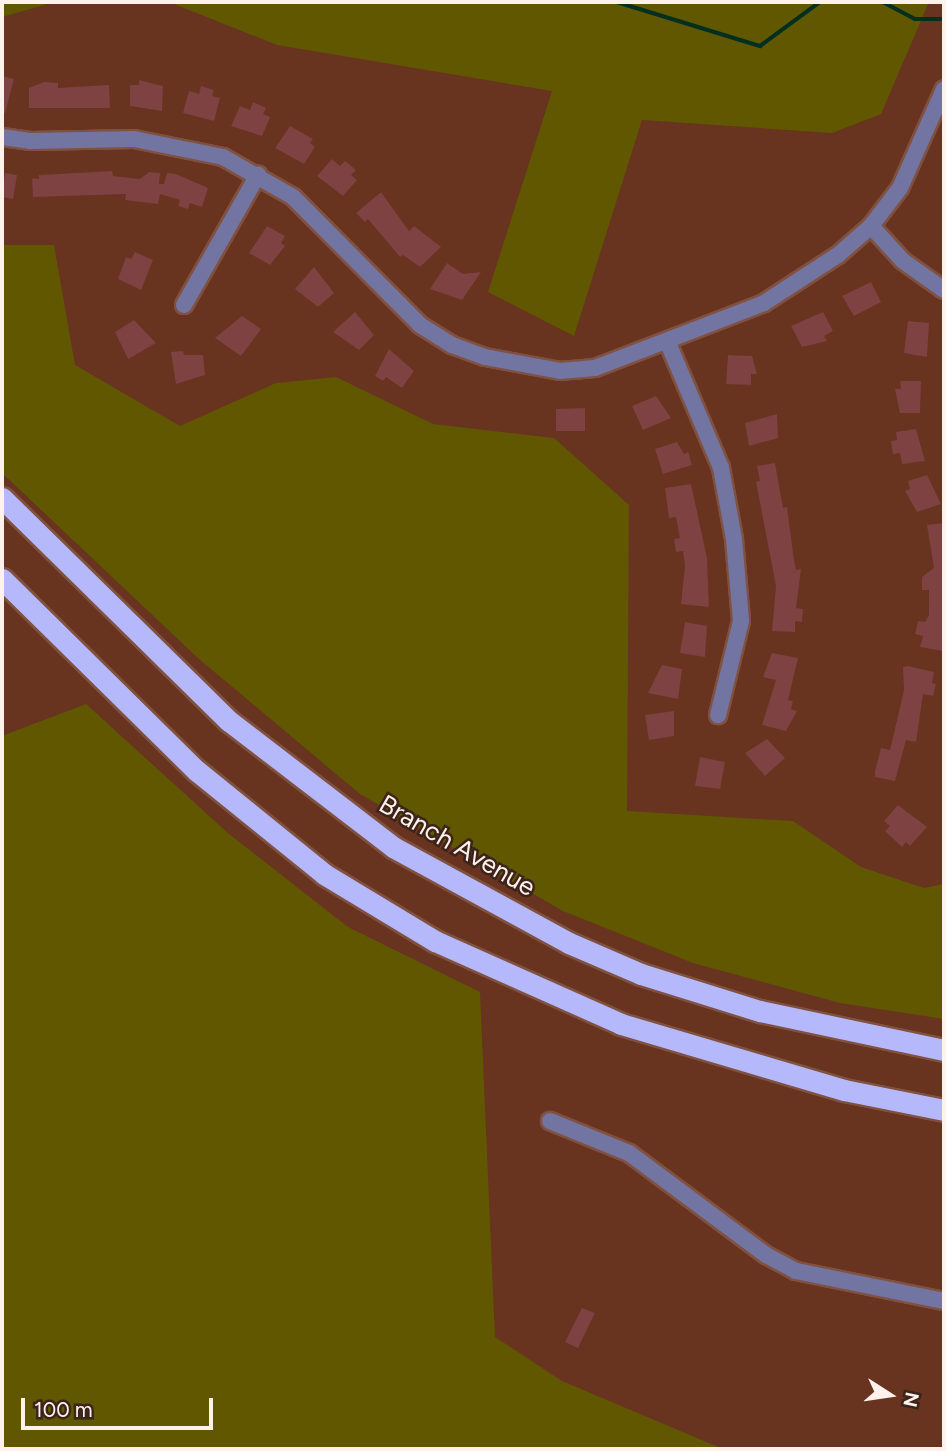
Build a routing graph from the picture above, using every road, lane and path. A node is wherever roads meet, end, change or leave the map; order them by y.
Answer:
1 (944, 89) edge
2 (2, 137) edge
3 (258, 175) junction
4 (870, 226) junction
5 (944, 290) edge
6 (184, 306) dead end
7 (668, 343) junction
8 (2, 498) edge
9 (2, 579) edge
10 (718, 715) dead end
11 (944, 1050) edge
12 (944, 1110) edge
13 (550, 1121) dead end
14 (944, 1301) edge

1 - 4 street
2 - 3 street
3 - 6 street
3 - 7 street
4 - 5 street
4 - 7 street
7 - 10 street
8 - 11 highway, Branch Avenue
9 - 12 highway
13 - 14 street

